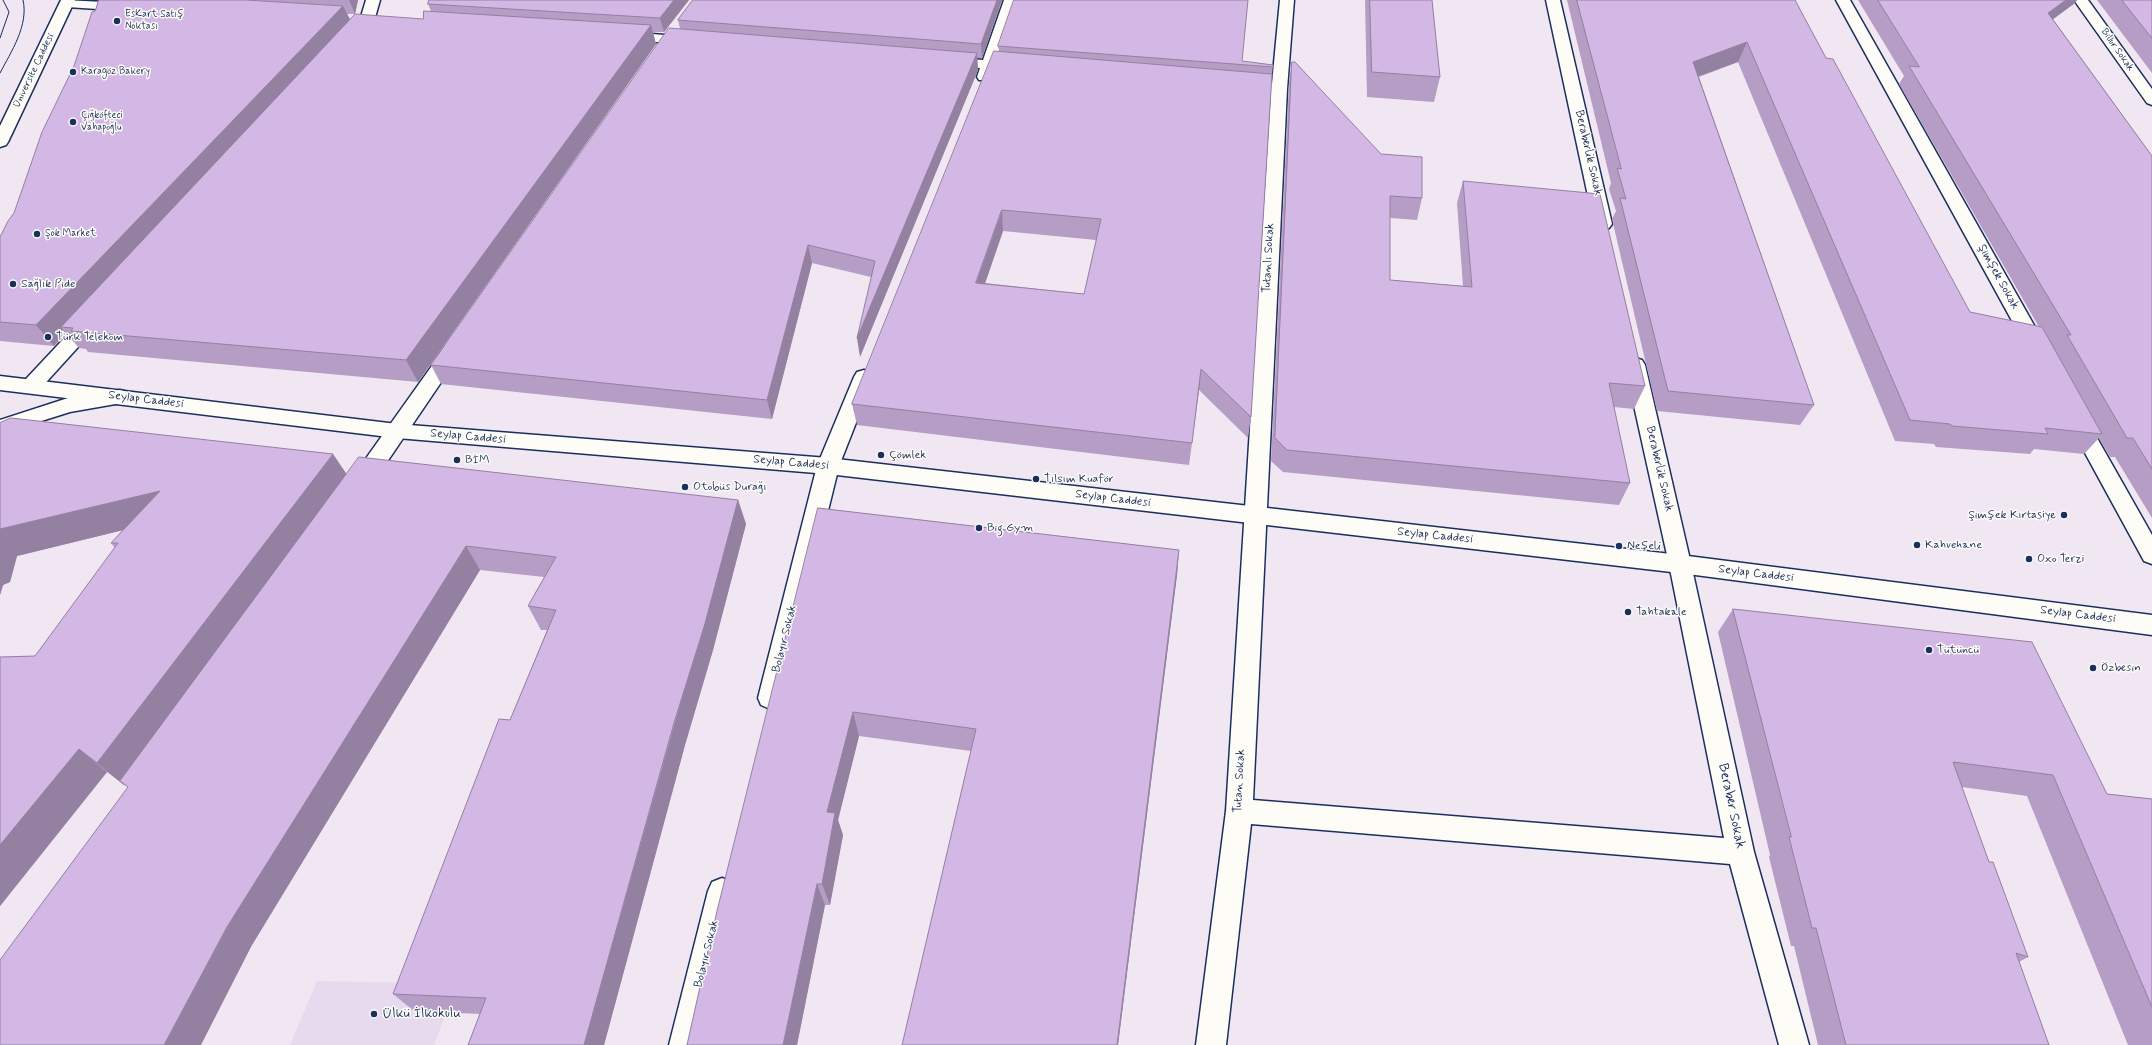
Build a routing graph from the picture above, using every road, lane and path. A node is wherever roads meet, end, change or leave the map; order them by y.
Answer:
1 (373, 0) edge
2 (1011, 0) edge
3 (1287, 0) edge
4 (1553, 0) edge
5 (1843, 0) edge
6 (2081, 0) edge
7 (67, 1) edge
8 (138, 7) edge
9 (682, 22) edge
10 (614, 35) edge
11 (708, 42) edge
12 (665, 45) junction
13 (340, 50) edge
14 (934, 60) edge
15 (989, 65) junction
16 (1028, 68) edge
17 (1224, 85) edge
18 (1279, 89) junction
19 (977, 94) edge
20 (2152, 100) edge
21 (0, 142) edge
22 (1607, 240) edge
23 (102, 309) edge
24 (461, 339) edge
25 (1631, 348) edge
26 (869, 364) edge
27 (2048, 368) edge
28 (0, 383) edge
29 (32, 385) junction
30 (120, 397) junction
31 (2067, 402) edge
32 (0, 427) edge
33 (397, 431) junction
34 (828, 466) junction
35 (349, 499) edge
36 (1254, 516) junction
37 (2152, 555) edge
38 (1680, 564) junction
39 (2152, 625) edge
40 (765, 721) edge
41 (1239, 811) junction
42 (1740, 852) junction
43 (728, 868) edge
44 (684, 1045) edge
45 (1212, 1045) edge
46 (1794, 1045) edge

1 - 13 street
2 - 15 street
3 - 18 street, Tutanlı Sokak
4 - 22 street, Beraberlik Sokak
5 - 27 street, Şimşek Sokak
6 - 20 street, Billur Sokak
7 - 8 street
7 - 21 street, Üniversite Caddesi
9 - 12 street
10 - 12 street
11 - 12 street
14 - 15 street
15 - 16 street
15 - 19 street
17 - 18 street
18 - 36 street, Tutanlı Sokak
23 - 29 street
24 - 33 street
25 - 38 street, Beraberlik Sokak
26 - 34 street, Bolayır Sokak
28 - 29 street, Seylap Caddesi
29 - 30 street, Seylap Caddesi
30 - 32 street
30 - 33 street, Seylap Caddesi
31 - 37 street
33 - 34 street, Seylap Caddesi
33 - 35 street
34 - 36 street, Seylap Caddesi
34 - 40 street, Bolayır Sokak
36 - 38 street, Seylap Caddesi
36 - 41 street, Tutan Sokak
38 - 39 street, Seylap Caddesi
38 - 42 street, Beraber Sokak
41 - 42 street
41 - 45 street, Tutan Sokak
42 - 46 street, Beraber Sokak
43 - 44 street, Bolayır Sokak

